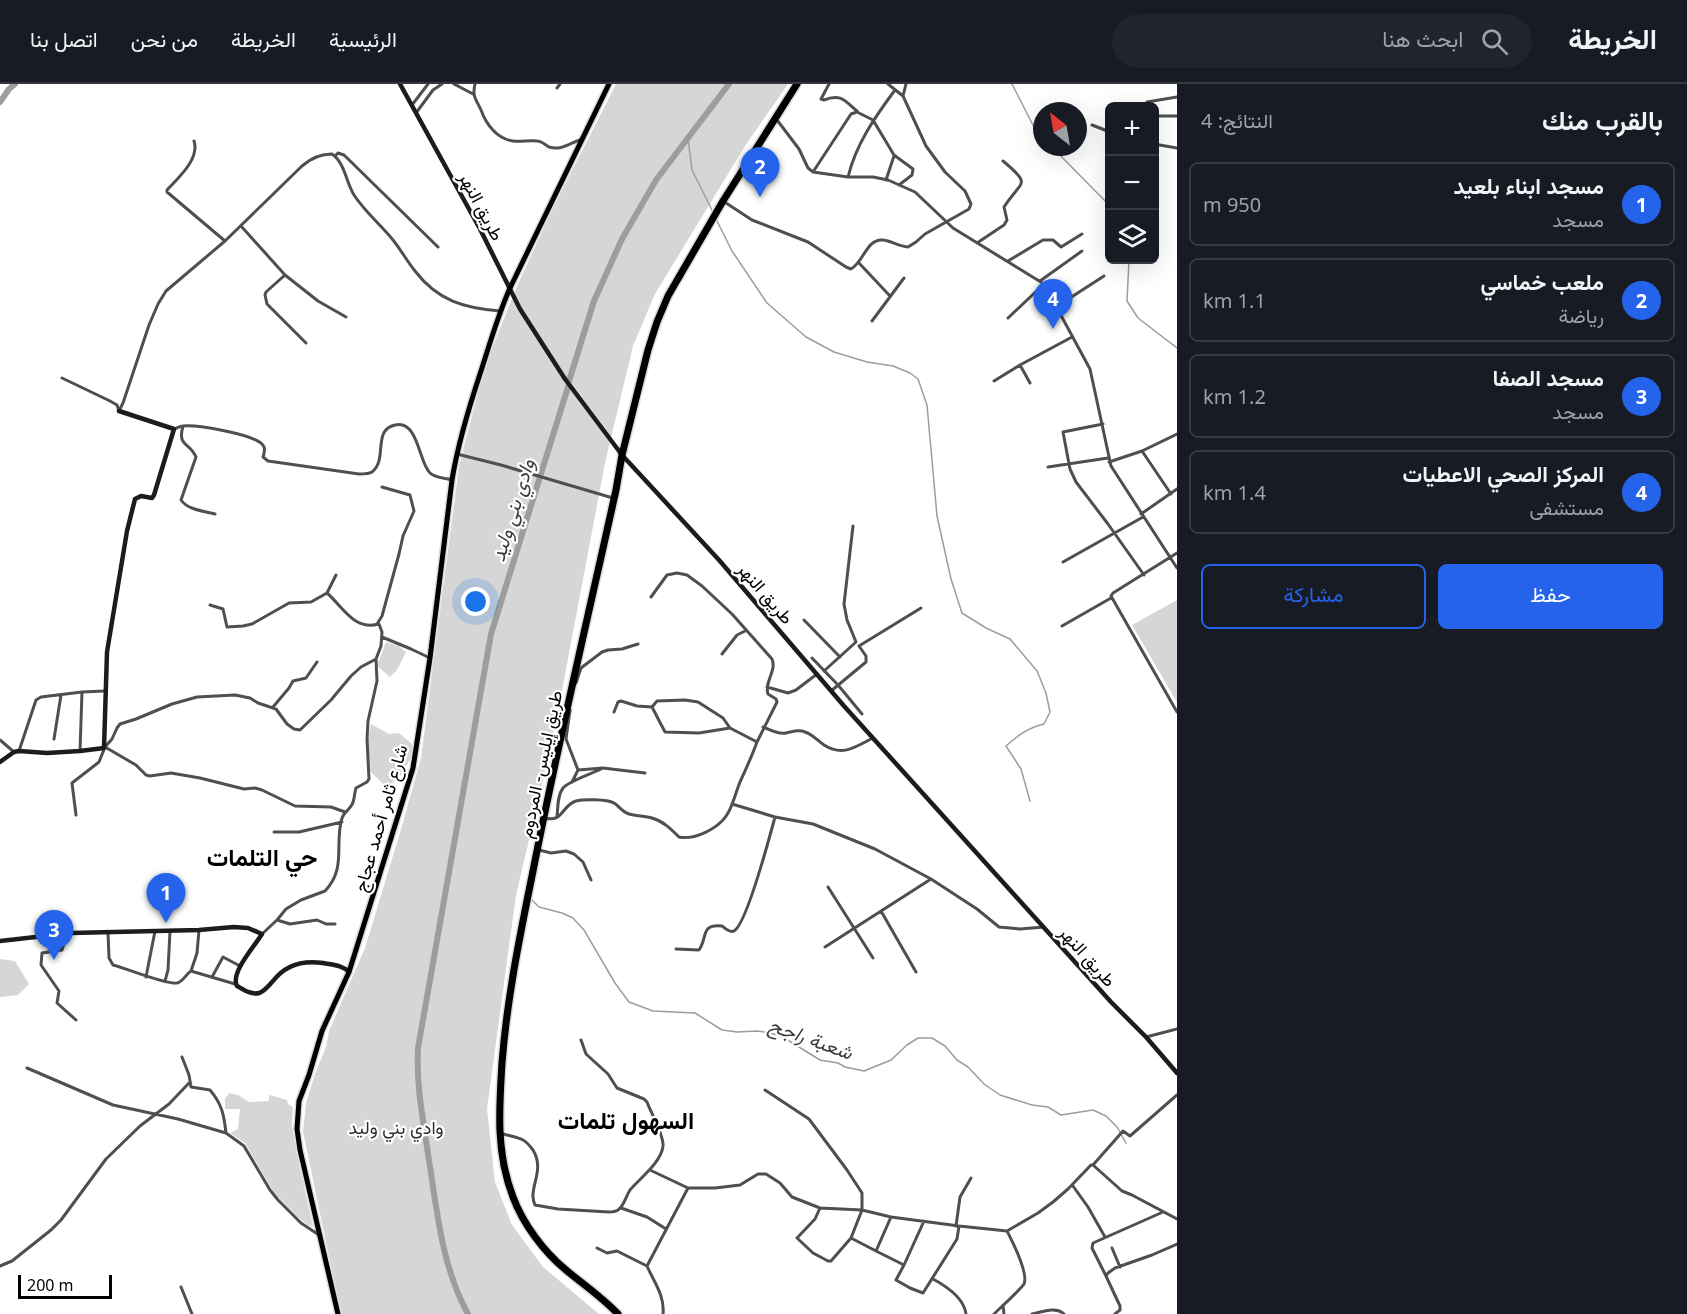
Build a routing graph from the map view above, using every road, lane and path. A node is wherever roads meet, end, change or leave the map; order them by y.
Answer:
1 (400, 84) edge
2 (428, 84) edge
3 (442, 84) edge
4 (454, 84) edge
5 (476, 84) edge
6 (609, 84) edge
7 (797, 84) edge
8 (829, 84) edge
9 (888, 84) edge
10 (906, 84) edge
11 (895, 90) junction
12 (473, 94) junction
13 (903, 96) junction
14 (1177, 97) edge
15 (1147, 102) edge
16 (412, 105) junction
17 (857, 112) junction
18 (416, 113) junction
19 (1159, 116) edge
20 (1177, 116) edge
21 (776, 118) junction
22 (873, 120) junction
23 (1092, 125) dead end
24 (1105, 130) edge
25 (582, 139) junction
26 (194, 141) dead end
27 (1159, 145) edge
28 (1177, 148) edge
29 (894, 155) junction
30 (336, 156) junction
31 (1003, 161) dead end
32 (813, 172) junction
33 (848, 177) junction
34 (886, 180) junction
35 (899, 185) junction
36 (723, 201) junction
37 (946, 222) junction
38 (241, 226) junction
39 (1082, 234) dead end
40 (225, 241) junction
41 (977, 243) junction
42 (438, 247) dead end
43 (1082, 251) dead end
44 (1008, 261) junction
45 (859, 263) junction
46 (285, 275) junction
47 (1104, 276) dead end
48 (904, 278) dead end
49 (1040, 281) junction
50 (1044, 284) junction
51 (510, 288) junction
52 (890, 296) junction
53 (1056, 307) junction
54 (491, 310) junction
55 (500, 311) junction
56 (346, 316) dead end
57 (1008, 318) dead end
58 (497, 319) junction
59 (872, 321) dead end
60 (1072, 337) junction
61 (306, 343) dead end
62 (1020, 365) junction
63 (62, 378) dead end
64 (994, 381) dead end
65 (1030, 383) dead end
66 (119, 411) junction
67 (1102, 424) junction
68 (183, 426) junction
69 (174, 429) junction
70 (1177, 434) edge
71 (1142, 451) junction
72 (456, 454) junction
73 (622, 455) junction
74 (1109, 460) junction
75 (1068, 464) junction
76 (1048, 467) dead end
77 (452, 480) junction
78 (382, 487) dead end
79 (1177, 489) edge
80 (1171, 494) junction
81 (614, 499) junction
82 (215, 514) dead end
83 (1142, 515) junction
84 (853, 526) dead end
85 (1114, 533) junction
86 (1177, 553) edge
87 (1170, 558) junction
88 (1063, 562) dead end
89 (1177, 568) edge
90 (336, 575) dead end
91 (1144, 575) junction
92 (327, 593) junction
93 (651, 597) dead end
94 (1111, 598) junction
95 (210, 605) dead end
96 (921, 608) dead end
97 (804, 620) dead end
98 (376, 626) junction
99 (1062, 626) dead end
100 (745, 631) junction
101 (381, 637) junction
102 (638, 644) dead end
103 (858, 644) junction
104 (722, 654) dead end
105 (840, 657) junction
106 (430, 658) junction
107 (812, 658) dead end
108 (376, 659) junction
109 (316, 662) dead end
110 (824, 671) junction
111 (818, 674) junction
112 (838, 685) junction
113 (767, 687) junction
114 (106, 691) junction
115 (831, 691) junction
116 (82, 692) junction
117 (61, 695) junction
118 (570, 701) junction
119 (273, 707) junction
120 (652, 707) junction
121 (614, 712) dead end
122 (1177, 712) edge
123 (862, 714) dead end
124 (764, 727) junction
125 (730, 728) junction
126 (873, 738) junction
127 (54, 739) dead end
128 (0, 740) edge
129 (757, 742) junction
130 (104, 747) junction
131 (80, 751) junction
132 (17, 752) junction
133 (0, 762) edge
134 (603, 768) junction
135 (578, 770) junction
136 (645, 773) dead end
137 (572, 782) junction
138 (732, 804) junction
139 (345, 812) junction
140 (76, 815) dead end
141 (557, 817) junction
142 (775, 817) junction
143 (543, 818) junction
144 (342, 822) junction
145 (274, 832) dead end
146 (537, 850) junction
147 (931, 879) junction
148 (591, 880) dead end
149 (828, 887) dead end
150 (881, 911) junction
151 (277, 921) junction
152 (335, 924) dead end
153 (1044, 927) junction
154 (856, 928) junction
155 (199, 930) junction
156 (155, 931) junction
157 (170, 931) junction
158 (108, 932) junction
159 (66, 934) junction
160 (262, 934) junction
161 (0, 941) edge
162 (825, 947) dead end
163 (676, 949) dead end
164 (873, 958) dead end
165 (240, 966) junction
166 (191, 971) junction
167 (349, 972) junction
168 (916, 972) dead end
169 (146, 976) junction
170 (212, 977) junction
171 (165, 981) junction
172 (235, 984) junction
173 (76, 1020) dead end
174 (1177, 1029) edge
175 (1146, 1037) junction
176 (581, 1040) dead end
177 (182, 1057) dead end
178 (27, 1068) dead end
179 (1177, 1074) edge
180 (189, 1083) junction
181 (765, 1090) dead end
182 (1177, 1095) edge
183 (155, 1115) junction
184 (226, 1133) junction
185 (499, 1133) junction
186 (1093, 1165) junction
187 (650, 1170) junction
188 (971, 1178) dead end
189 (1073, 1186) dead end
190 (688, 1188) junction
191 (621, 1208) junction
192 (820, 1208) junction
193 (862, 1210) junction
194 (1163, 1212) junction
195 (891, 1216) junction
196 (1177, 1219) edge
197 (924, 1221) junction
198 (957, 1226) junction
199 (666, 1229) junction
200 (1006, 1231) junction
201 (321, 1236) junction
202 (1106, 1237) junction
203 (851, 1238) junction
204 (1177, 1244) edge
205 (597, 1248) dead end
206 (1112, 1248) dead end
207 (876, 1251) junction
208 (904, 1265) junction
209 (0, 1266) edge
210 (647, 1266) junction
211 (1120, 1267) junction
212 (1106, 1276) junction
213 (933, 1279) junction
214 (181, 1287) dead end
215 (1003, 1305) junction
216 (192, 1314) edge
217 (338, 1314) edge
218 (618, 1314) edge
219 (663, 1314) edge
220 (966, 1314) edge
221 (994, 1314) edge
222 (1004, 1314) edge
223 (1032, 1314) edge
224 (1064, 1314) edge
225 (1115, 1314) edge

1 - 16 main road, طريق النهر
2 - 16 street
3 - 18 street
4 - 12 street
5 - 12 street
6 - 25 main road, شارع ثامر أحمد عجاج
7 - 21 highway, طريق إيليس- المردوم
8 - 17 street
9 - 11 street
10 - 13 street
11 - 13 street
11 - 22 street
12 - 25 street
13 - 37 street
14 - 15 street
16 - 18 main road, طريق النهر
17 - 22 street
17 - 32 street
18 - 51 main road, طريق النهر
19 - 20 street
21 - 32 street
21 - 36 highway, طريق إيليس- المردوم
22 - 29 street
22 - 33 street
23 - 24 street
25 - 51 main road, شارع ثامر أحمد عجاج
26 - 40 street
27 - 28 street
29 - 34 street
29 - 35 street
30 - 38 street
30 - 42 street
30 - 54 street
31 - 41 street
32 - 33 street
33 - 34 street
34 - 35 street
35 - 37 street
36 - 45 street
36 - 73 highway, طريق إيليس- المردوم
37 - 41 street
37 - 45 street
38 - 40 street
38 - 46 street
39 - 44 street
40 - 66 street
41 - 44 street
43 - 49 street
44 - 49 street
45 - 52 street
46 - 56 street
46 - 61 street
47 - 53 street
48 - 52 street
49 - 50 street
50 - 53 street
50 - 57 street
51 - 55 main road, شارع ثامر أحمد عجاج
51 - 73 main road, طريق النهر
52 - 59 street
53 - 60 street
54 - 55 street
54 - 58 street
55 - 58 main road, شارع ثامر أحمد عجاج
58 - 72 main road, شارع ثامر أحمد عجاج
60 - 62 street
60 - 67 street
62 - 64 street
62 - 65 street
63 - 66 street
66 - 69 main road
67 - 74 street
67 - 75 street
68 - 69 street
68 - 77 street
68 - 82 street
69 - 114 main road
70 - 71 street
71 - 74 street
71 - 80 street
72 - 77 main road, شارع ثامر أحمد عجاج
72 - 81 street
73 - 81 highway, طريق إيليس- المردوم
73 - 111 main road, طريق النهر
74 - 75 street
74 - 83 street
75 - 76 street
75 - 85 street
77 - 106 main road, شارع ثامر أحمد عجاج
78 - 98 street
79 - 80 street
80 - 83 street
81 - 118 highway, طريق إيليس- المردوم
83 - 85 street
83 - 87 street
84 - 103 street
85 - 88 street
85 - 91 street
86 - 87 street
87 - 89 street
87 - 91 street
90 - 92 street
91 - 94 street
92 - 95 street
92 - 98 street
93 - 100 street
94 - 99 street
94 - 122 street
96 - 103 street
97 - 105 street
98 - 101 street
100 - 104 street
100 - 113 street
101 - 106 street
101 - 108 street
102 - 118 street
103 - 105 street
103 - 112 street
105 - 110 street
106 - 167 main road, شارع ثامر أحمد عجاج
107 - 110 street
108 - 119 street
108 - 139 street
109 - 119 street
110 - 112 street
111 - 113 street
111 - 115 main road, طريق النهر
112 - 115 street
112 - 123 street
113 - 124 street
114 - 116 street
114 - 130 main road
115 - 126 main road, طريق النهر
116 - 117 street
116 - 131 street
117 - 127 street
117 - 132 street
118 - 135 street
118 - 143 highway, طريق إيليس- المردوم
119 - 130 street
120 - 121 street
120 - 125 street
120 - 125 street
124 - 126 street
124 - 129 street
125 - 129 street
126 - 153 main road, طريق النهر
128 - 132 street
129 - 138 street
130 - 131 main road
130 - 139 street
130 - 140 street
131 - 132 main road
132 - 133 main road
134 - 135 street
134 - 136 street
134 - 137 street
135 - 137 street
137 - 141 street
138 - 141 street
138 - 142 street
139 - 144 street
141 - 143 street
142 - 147 street
142 - 163 street
143 - 146 highway, طريق إيليس- المردوم
144 - 145 street
144 - 151 street
146 - 148 street
146 - 185 highway, طريق إيليس- المردوم
147 - 150 street
147 - 153 street
149 - 154 street
150 - 154 street
150 - 168 street
151 - 152 street
151 - 160 street
153 - 175 main road, طريق النهر
154 - 162 street
154 - 164 street
155 - 157 main road
155 - 160 main road
155 - 166 street
156 - 157 main road
156 - 158 main road
156 - 169 street
157 - 171 street
158 - 159 main road
158 - 169 street
159 - 161 main road
159 - 173 street
160 - 165 main road
165 - 170 street
165 - 172 main road
166 - 170 street
166 - 171 street
167 - 172 main road
167 - 201 main road, شارع ثامر أحمد عجاج
169 - 171 street
170 - 172 street
174 - 175 street
175 - 179 main road, طريق النهر
176 - 187 street
177 - 180 street
178 - 183 street
180 - 183 street
180 - 184 street
181 - 193 street
182 - 186 street
183 - 184 street
183 - 209 street
184 - 201 street
185 - 191 street
185 - 218 highway, طريق إيليس- المردوم
186 - 194 street
186 - 200 street
187 - 190 street
187 - 191 street
188 - 198 street
189 - 202 street
190 - 192 street
190 - 199 street
191 - 199 street
192 - 193 street
192 - 203 street
193 - 195 street
193 - 203 street
194 - 196 street
194 - 202 street
195 - 197 street
195 - 207 street
197 - 198 street
197 - 208 street
198 - 200 street
198 - 213 street
199 - 210 street
200 - 215 street
201 - 217 main road, شارع ثامر أحمد عجاج
202 - 212 street
203 - 207 street
204 - 211 street
205 - 210 street
206 - 211 street
207 - 208 street
208 - 213 street
210 - 219 street
211 - 212 street
212 - 225 street
213 - 220 street
214 - 216 street
215 - 221 street
215 - 222 street
223 - 224 street

